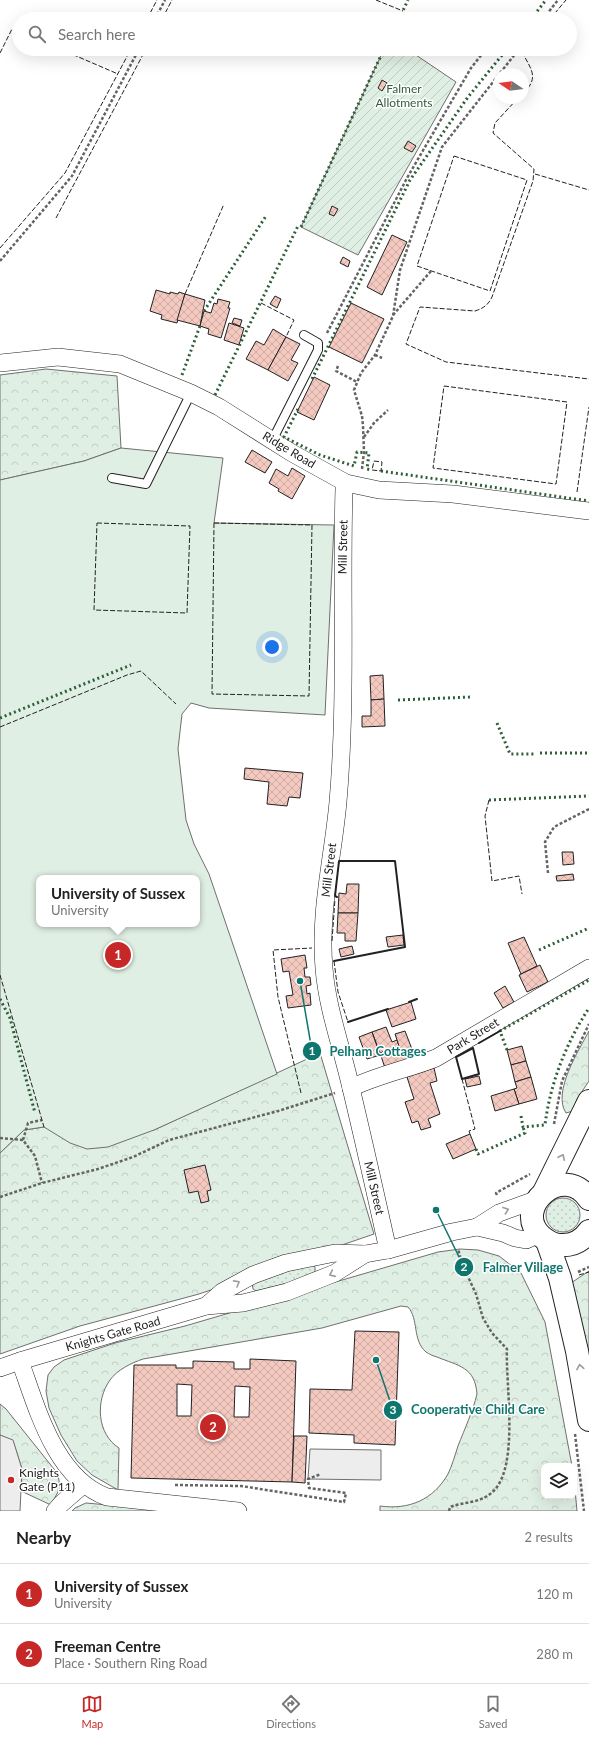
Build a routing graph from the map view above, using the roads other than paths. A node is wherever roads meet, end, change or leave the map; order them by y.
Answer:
1 (304, 336) dead end
2 (1, 362) edge
3 (191, 393) junction
4 (272, 440) junction
5 (112, 478) dead end
6 (353, 485) junction
7 (589, 511) edge
8 (589, 968) edge
9 (351, 1088) junction
10 (589, 1100) edge
11 (541, 1195) junction
12 (588, 1197) edge
13 (477, 1227) junction
14 (589, 1231) edge
15 (543, 1238) junction
16 (388, 1250) junction
17 (365, 1254) junction
18 (206, 1306) junction
19 (20, 1361) junction
20 (0, 1368) edge
21 (589, 1420) edge
22 (83, 1485) junction
23 (55, 1511) edge
24 (238, 1511) edge

1 - 4 lane
2 - 3 street, Ridge Road
3 - 4 street, Ridge Road
3 - 5 lane
4 - 6 street, Ridge Road
6 - 7 street, Ridge Road
6 - 9 street, Mill Street
8 - 9 street, Park Street
9 - 16 street, Mill Street
11 -> 10 main road
11 - 12 main road
13 -> 11 street, Knights Gate Road
11 - 15 main road
13 - 15 street, Knights Gate Road
13 - 16 street, Knights Gate Road
14 - 15 main road
21 -> 15 main road
16 - 17 street, Knights Gate Road
17 -> 18 street, Knights Gate Road
18 -> 17 street, Knights Gate Road
18 - 19 street, Knights Gate Road
19 - 20 street, Knights Gate Road
19 - 22 street
22 - 23 street
22 - 24 street

